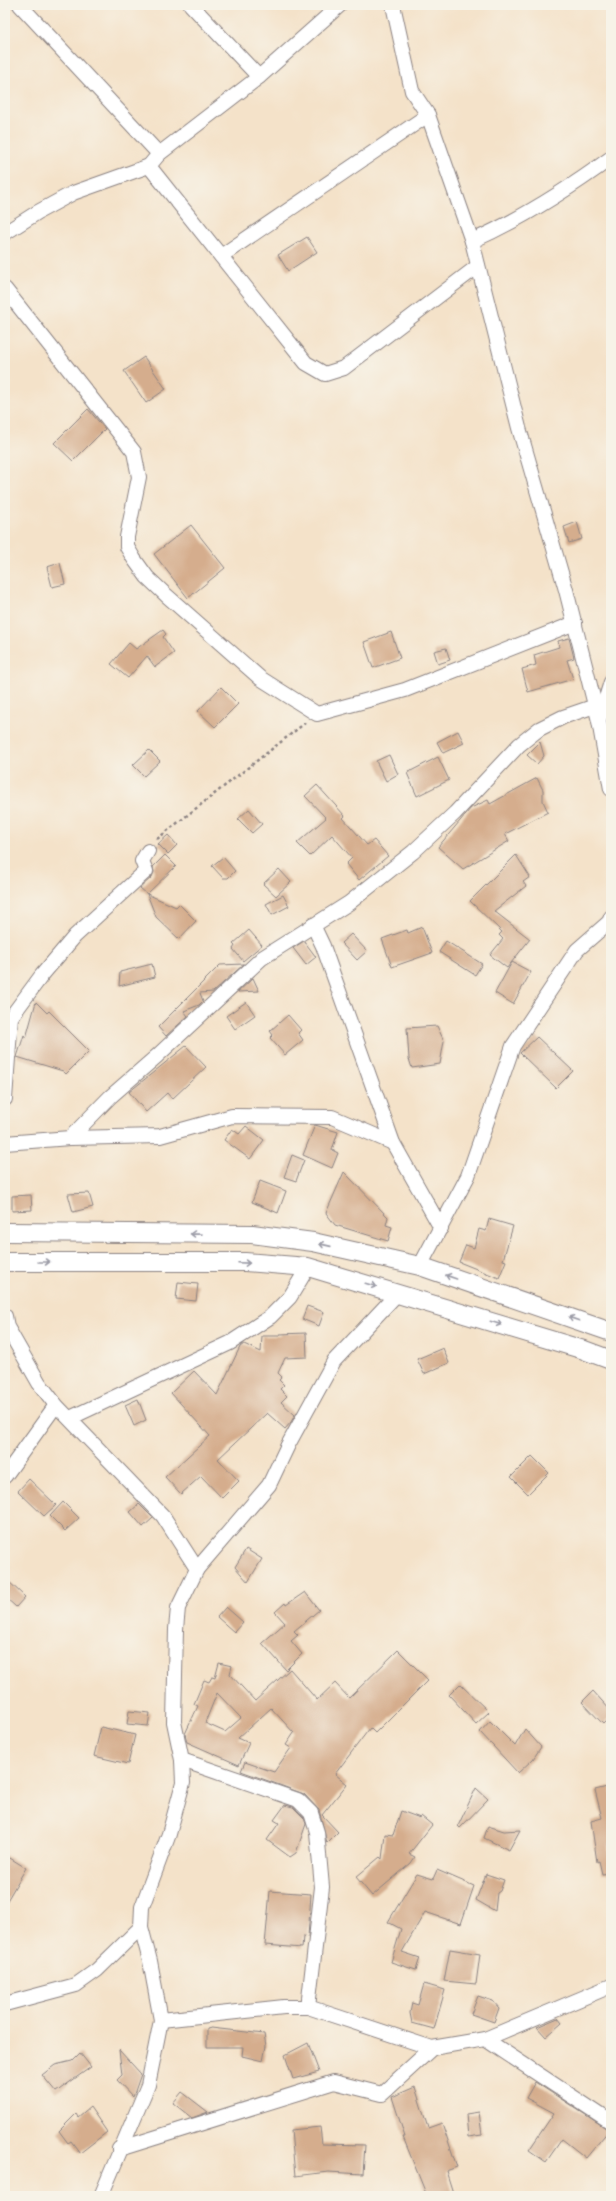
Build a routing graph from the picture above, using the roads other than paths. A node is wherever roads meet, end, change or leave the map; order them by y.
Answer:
1 (20, 5) edge
2 (191, 5) edge
3 (340, 5) edge
4 (393, 5) edge
5 (259, 77) junction
6 (428, 115) junction
7 (159, 154) junction
8 (611, 158) edge
9 (149, 166) junction
10 (5, 233) edge
11 (472, 241) junction
12 (221, 256) junction
13 (478, 266) junction
14 (5, 289) edge
15 (575, 623) junction
16 (611, 682) edge
17 (603, 707) edge
18 (611, 789) edge
19 (148, 851) road end
20 (610, 920) edge
21 (313, 925) junction
22 (7, 1059) edge
23 (5, 1099) edge
24 (70, 1138) junction
25 (5, 1143) edge
26 (393, 1143) junction
27 (441, 1228) junction
28 (5, 1232) edge
29 (5, 1262) edge
30 (420, 1266) junction
31 (308, 1267) junction
32 (398, 1293) junction
33 (5, 1316) edge
34 (611, 1332) edge
35 (611, 1360) edge
36 (56, 1405) junction
37 (70, 1418) junction
38 (5, 1476) edge
39 (197, 1569) junction
40 (182, 1760) junction
41 (142, 1927) junction
42 (611, 1986) edge
43 (5, 2004) edge
44 (308, 2007) junction
45 (161, 2020) junction
46 (485, 2039) junction
47 (432, 2048) junction
48 (611, 2122) edge
49 (119, 2149) junction
50 (100, 2196) edge

1 - 7 street
2 - 5 street
3 - 5 street
4 - 6 street
5 - 7 street
6 - 11 street
6 - 12 street
7 - 9 street
8 - 11 street
9 - 10 street
9 - 12 street
11 - 13 street
12 - 13 street
13 - 15 street
14 - 15 street
15 - 17 street
16 - 17 street
17 - 18 street
17 - 21 street
19 - 22 street
20 - 27 street
21 - 24 street
21 - 26 street
22 - 23 street
24 - 25 street
24 - 26 street
26 - 27 street
27 - 30 street
30 -> 28 street
29 -> 31 street
34 -> 30 street
31 -> 32 street
31 - 37 street
32 -> 35 street
32 - 39 street
33 - 36 street
36 - 37 street
36 - 38 street
37 - 39 street
39 - 40 street
40 - 41 street
40 - 44 street
41 - 43 street
41 - 45 street
42 - 46 street
44 - 45 street
44 - 47 street
45 - 49 street
46 - 47 street
46 - 48 street
47 - 49 street
49 - 50 street

